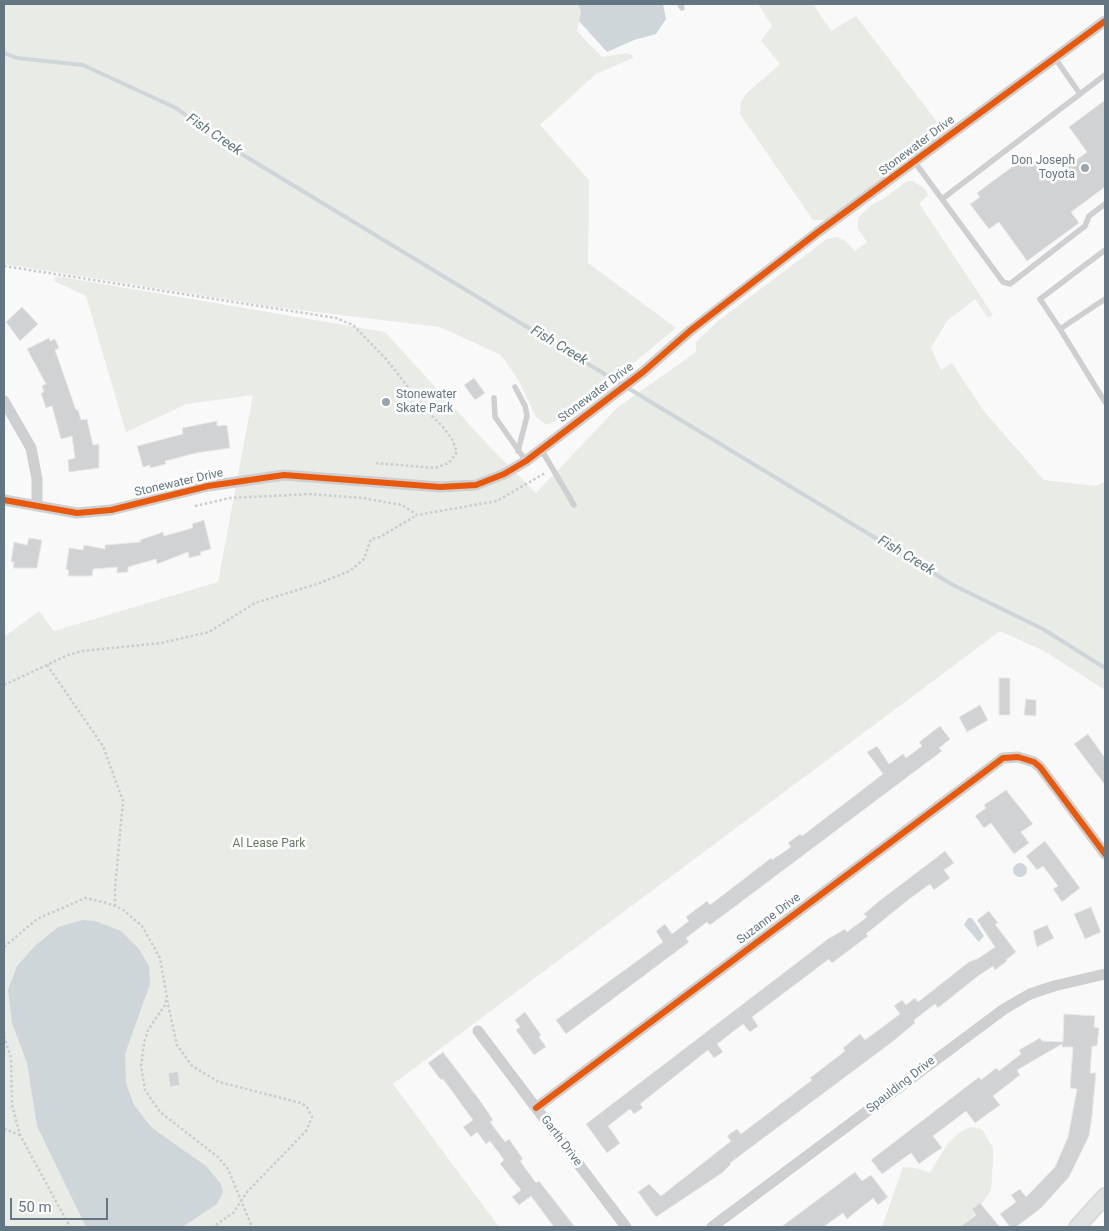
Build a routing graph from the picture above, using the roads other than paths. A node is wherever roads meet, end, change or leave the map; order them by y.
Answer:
1 (1105, 21) edge
2 (1055, 58) junction
3 (1105, 75) edge
4 (1080, 94) junction
5 (914, 162) junction
6 (942, 199) junction
7 (1105, 204) edge
8 (1105, 250) edge
9 (1105, 299) edge
10 (1060, 329) junction
11 (515, 387) dead end
12 (494, 398) dead end
13 (4, 401) edge
14 (1105, 402) edge
15 (541, 449) junction
16 (518, 451) junction
17 (526, 461) junction
18 (4, 500) edge
19 (574, 505) dead end
20 (37, 506) junction
21 (1105, 854) edge
22 (1105, 974) edge
23 (478, 1031) dead end
24 (536, 1108) junction
25 (1105, 1196) edge
26 (626, 1227) edge
27 (712, 1227) edge
28 (1077, 1227) edge

1 - 2 street, Stonewater Drive
2 - 4 lane
2 - 5 street, Stonewater Drive
3 - 4 lane
4 - 6 lane
5 - 6 lane
5 - 15 street, Stonewater Drive
6 - 7 lane
8 - 10 lane
9 - 10 lane
10 - 14 lane
11 - 16 lane
12 - 16 lane
13 - 20 street
15 - 17 street, Stonewater Drive
15 - 19 lane
16 - 17 lane
17 - 20 street, Stonewater Drive
18 - 20 street, Stonewater Drive
21 - 24 street, Suzanne Drive
22 - 27 street, Spaulding Drive
23 - 24 street, Garth Drive
24 - 26 street, Garth Drive
25 - 28 street

